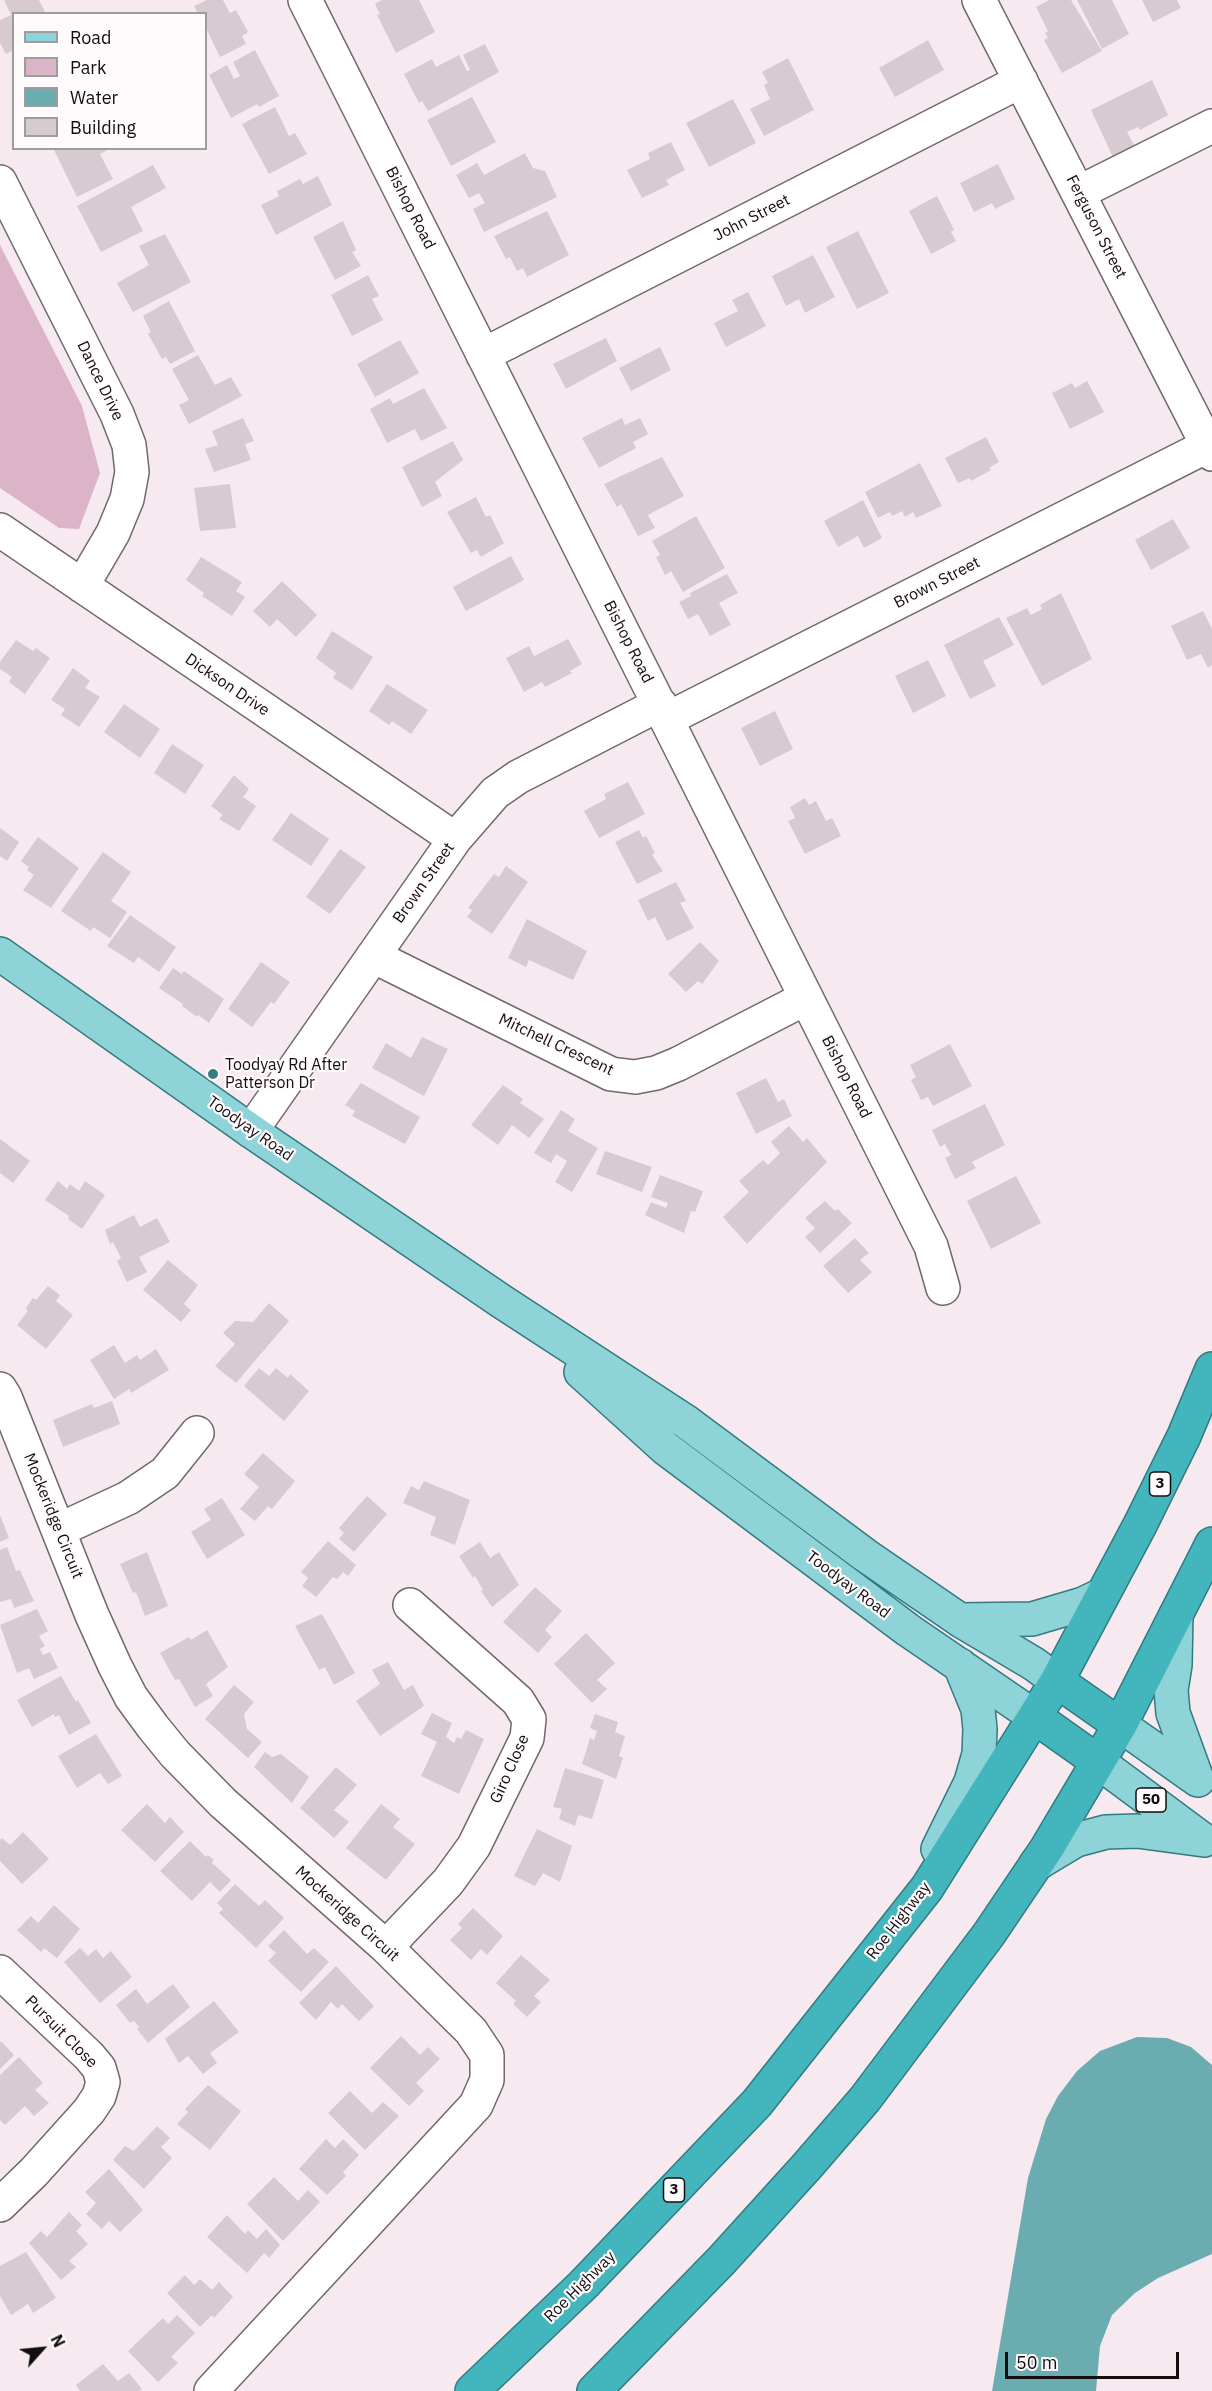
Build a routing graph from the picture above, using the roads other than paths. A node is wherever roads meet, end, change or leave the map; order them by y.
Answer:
1 (305, 0) edge
2 (979, 0) edge
3 (1021, 81) junction
4 (1212, 126) edge
5 (0, 182) edge
6 (1078, 193) junction
7 (483, 355) junction
8 (1210, 450) edge
9 (0, 530) edge
10 (82, 586) junction
11 (663, 712) junction
12 (455, 839) junction
13 (0, 954) edge
14 (373, 956) junction
15 (806, 998) junction
16 (251, 1131) junction
17 (943, 1288) dead end
18 (501, 1301) junction
19 (1212, 1369) edge
20 (0, 1389) edge
21 (197, 1434) dead end
22 (58, 1530) junction
23 (1212, 1544) edge
24 (1102, 1595) junction
25 (410, 1605) dead end
26 (1176, 1615) junction
27 (960, 1620) junction
28 (960, 1665) junction
29 (1057, 1682) junction
30 (1035, 1717) junction
31 (1120, 1725) junction
32 (1097, 1761) junction
33 (1204, 1784) edge
34 (1208, 1842) edge
35 (1036, 1864) junction
36 (927, 1888) junction
37 (386, 1947) junction
38 (0, 1972) edge
39 (0, 2205) edge
40 (211, 2391) edge
41 (472, 2391) edge
42 (594, 2391) edge

1 - 7 street, Bishop Road
2 - 3 street, Ferguson Street
3 - 6 street, Ferguson Street
3 - 7 street, John Street
4 - 6 street
5 - 10 street, Dance Drive
6 - 8 street, Ferguson Street
7 - 11 street, Bishop Road
8 - 11 street, Brown Street
9 - 10 street, Dickson Drive
10 - 12 street, Dickson Drive
11 - 12 street, Brown Street
11 - 15 street, Bishop Road
12 - 14 street, Brown Street
13 - 16 main road, Toodyay Road / 50
14 - 15 street, Mitchell Crescent
14 - 16 street, Brown Street
15 - 17 street, Bishop Road
16 - 18 main road, Toodyay Road / 50
18 - 27 main road, Toodyay Road / 50
18 - 28 main road, Toodyay Road / 50
19 - 24 highway, Roe Highway / 3
20 - 22 street, Mockeridge Circuit
21 - 22 street
22 - 37 street, Mockeridge Circuit
23 - 26 highway
24 - 27 main road
24 - 29 highway, Roe Highway / 3
25 - 37 street, Giro Close
26 - 31 highway
26 - 33 main road
27 - 29 main road, Toodyay Road / 50
28 - 30 main road, Toodyay Road / 50
28 - 36 main road
29 - 30 highway, Roe Highway / 3
29 - 31 highway, Toodyay Road / 50
30 - 32 highway, Toodyay Road / 50
30 - 36 highway, Roe Highway / 3
31 - 32 highway
31 - 33 main road, Toodyay Road / 50
32 - 34 main road, Toodyay Road / 50
32 - 35 highway
34 - 35 main road
35 - 42 highway
36 - 41 highway, Roe Highway / 3
37 - 40 street, Mockeridge Circuit
38 - 39 street, Pursuit Close

